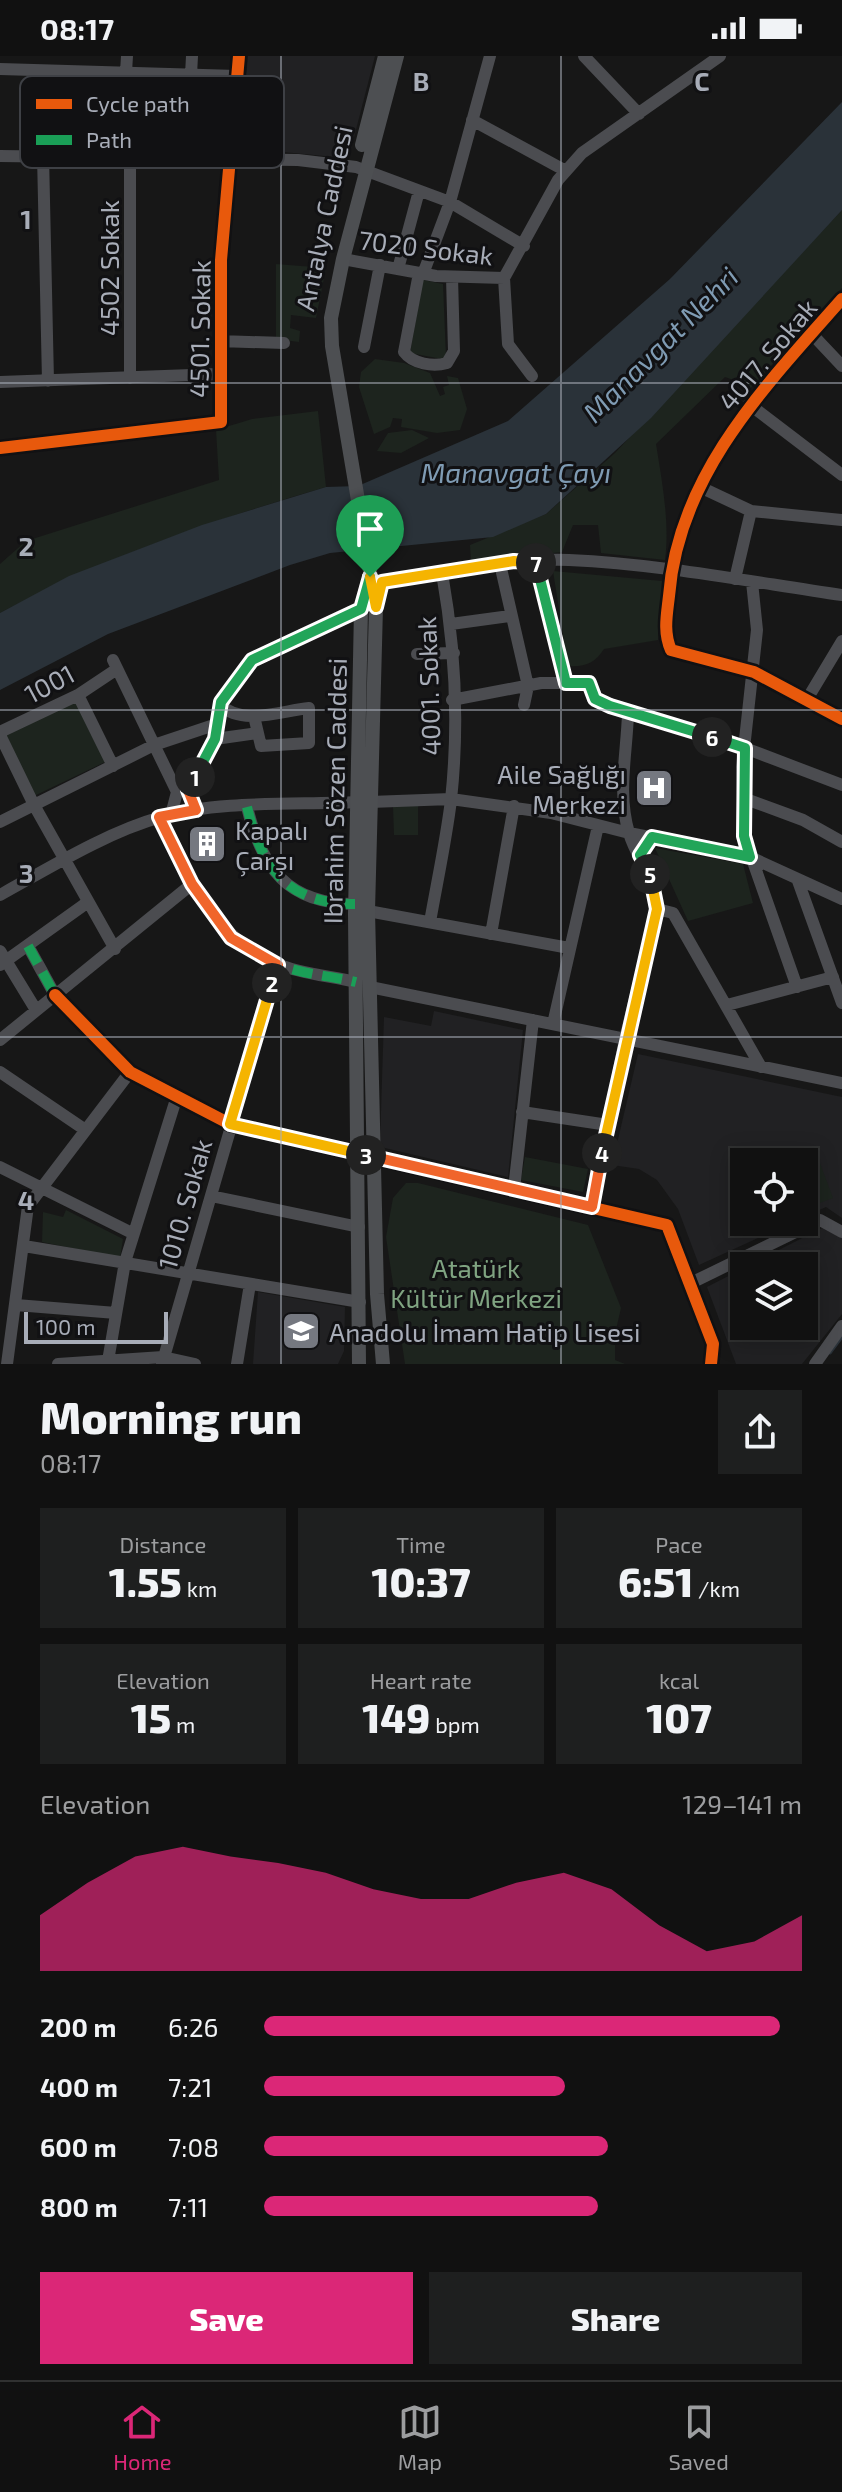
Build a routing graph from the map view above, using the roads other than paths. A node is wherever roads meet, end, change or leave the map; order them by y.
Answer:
1 (48, 56) edge
2 (127, 56) edge
3 (192, 56) edge
4 (239, 56) edge
5 (385, 56) edge
6 (397, 56) edge
7 (490, 56) edge
8 (717, 57) edge
9 (589, 58) edge
10 (0, 69) edge
11 (47, 70) junction
12 (126, 72) junction
13 (191, 75) junction
14 (237, 76) joint
15 (639, 114) junction
16 (472, 120) junction
17 (0, 156) edge
18 (20, 156) edge
19 (284, 160) edge
20 (43, 168) edge
21 (130, 168) edge
22 (229, 168) edge
23 (360, 169) junction
24 (566, 171) junction
25 (419, 191) junction
26 (450, 202) junction
27 (524, 246) junction
28 (343, 259) junction
29 (380, 265) junction
30 (398, 269) junction
31 (421, 273) junction
32 (452, 277) junction
33 (504, 278) junction
34 (842, 299) edge
35 (811, 333) junction
36 (219, 341) junction
37 (284, 343) dead end
38 (364, 347) dead end
39 (842, 366) edge
40 (219, 374) junction
41 (532, 376) dead end
42 (130, 378) junction
43 (48, 381) junction
44 (0, 382) edge
45 (749, 404) junction
46 (348, 438) junction
47 (0, 448) edge
48 (842, 475) edge
49 (700, 487) junction
50 (751, 511) junction
51 (842, 520) edge
52 (535, 561) junction
53 (500, 564) junction
54 (369, 570) joint
55 (671, 570) junction
56 (442, 573) junction
57 (735, 579) junction
58 (752, 582) junction
59 (842, 595) edge
60 (368, 608) junction
61 (510, 616) junction
62 (451, 624) junction
63 (842, 643) edge
64 (454, 653) junction
65 (417, 654) dead end
66 (754, 672) junction
67 (566, 683) junction
68 (528, 686) junction
69 (78, 695) junction
70 (452, 700) junction
71 (806, 701) junction
72 (220, 705) junction
73 (524, 705) dead end
74 (628, 713) junction
75 (254, 716) junction
76 (842, 719) edge
77 (217, 724) junction
78 (0, 733) edge
79 (258, 733) junction
80 (215, 739) junction
81 (154, 745) junction
82 (745, 748) junction
83 (113, 766) junction
84 (842, 785) edge
85 (743, 798) junction
86 (451, 799) junction
87 (364, 802) junction
88 (34, 805) junction
89 (514, 806) junction
90 (247, 807) junction
91 (196, 810) junction
92 (165, 816) junction
93 (1, 819) edge
94 (598, 826) junction
95 (629, 833) junction
96 (652, 837) junction
97 (842, 842) edge
98 (640, 855) junction
99 (750, 857) junction
100 (64, 860) junction
101 (798, 881) junction
102 (192, 884) junction
103 (0, 895) edge
104 (842, 899) edge
105 (88, 902) junction
106 (362, 908) junction
107 (657, 909) junction
108 (430, 922) junction
109 (491, 934) junction
110 (28, 946) junction
111 (569, 948) junction
112 (115, 949) junction
113 (2, 959) edge
114 (278, 965) junction
115 (833, 977) junction
116 (363, 984) junction
117 (797, 987) junction
118 (55, 995) junction
119 (842, 1003) edge
120 (727, 1005) junction
121 (36, 1010) junction
122 (533, 1020) junction
123 (553, 1024) junction
124 (625, 1039) junction
125 (0, 1040) edge
126 (761, 1067) junction
127 (0, 1072) edge
128 (130, 1072) junction
129 (842, 1083) edge
130 (177, 1096) junction
131 (522, 1112) junction
132 (230, 1124) junction
133 (608, 1125) junction
134 (84, 1129) junction
135 (366, 1155) junction
136 (0, 1167) edge
137 (42, 1186) junction
138 (514, 1189) junction
139 (211, 1196) junction
140 (592, 1207) junction
141 (359, 1227) junction
142 (842, 1232) edge
143 (132, 1233) junction
144 (24, 1246) junction
145 (125, 1263) junction
146 (187, 1274) junction
147 (691, 1283) junction
148 (250, 1284) junction
149 (360, 1302) junction
150 (16, 1305) junction
151 (116, 1313) junction
152 (842, 1326) edge
153 (162, 1360) edge
154 (108, 1361) junction
155 (7, 1364) edge
156 (58, 1364) edge
157 (70, 1364) edge
158 (195, 1364) edge
159 (237, 1364) edge
160 (359, 1364) edge
161 (383, 1364) edge
162 (711, 1364) edge
163 (815, 1364) edge

1 - 11 street
2 - 12 street
3 - 13 street
4 - 14 street, 4501. Sokak
5 - 23 main road, Antalya Caddesi
6 - 23 main road, Antalya Caddesi
7 - 16 street
8 - 15 street
9 - 15 street
10 - 11 street
11 - 12 street
12 - 13 street
13 - 14 street
15 - 24 street
16 - 24 street
16 - 26 street
17 - 18 street
19 - 23 street
20 - 43 street
21 - 42 street, 4502 Sokak
22 - 36 street, 4501. Sokak
23 - 25 street
23 - 28 main road, Antalya Caddesi
23 - 46 main road, Antalya Caddesi
24 - 27 street
25 - 26 street
25 - 30 street
26 - 27 street
26 - 31 street
27 - 33 street
28 - 29 street, 7020 Sokak
28 - 46 main road, Antalya Caddesi
29 - 30 street, 7020 Sokak
29 - 38 street
30 - 31 street, 7020 Sokak
31 - 32 street, 7020 Sokak
31 - 32 street
32 - 33 street, 7020 Sokak
33 - 41 street
34 - 35 street, 4017. Sokak
35 - 39 street
35 - 45 street, 4017. Sokak
36 - 37 street
36 - 40 street, 4501. Sokak
40 - 42 street
40 - 47 street, 4501. Sokak
42 - 43 street
43 - 44 street
45 - 48 street
45 - 49 street, 4017. Sokak
46 - 54 main road, Antalya Caddesi
49 - 50 street
49 - 55 street, 4017. Sokak
50 - 51 street
50 - 57 street
52 - 53 street
52 - 55 street
52 - 67 street
53 - 56 street
53 - 61 street
54 - 60 main road, Ibrahim Sözen Caddesi
55 - 57 street
55 - 66 street, 4017. Sokak
56 - 60 street
56 - 62 street, 4001. Sokak
57 - 58 street
58 - 59 street
58 - 66 street
60 - 72 street
60 - 87 main road, Ibrahim Sözen Caddesi
61 - 62 street
61 - 68 street
62 - 64 street, 4001. Sokak
63 - 71 street
64 - 65 street
64 - 70 street, 4001. Sokak
66 - 71 street
66 - 82 street
67 - 68 street
67 - 74 street
68 - 70 street
68 - 73 street
69 - 78 street, 1001
69 - 81 street, 1001
69 - 83 street
70 - 86 street, 4001. Sokak
71 - 76 street
72 - 75 street
72 - 77 street
74 - 82 street
74 - 95 street
75 - 79 street
75 - 79 street
77 - 80 street
77 - 81 street
78 - 88 street
79 - 80 street
80 - 91 street
81 - 83 street
81 - 92 street
82 - 84 street
82 - 85 street
83 - 88 street
85 - 97 street
85 - 99 street
86 - 87 street
86 - 89 street
86 - 108 street, 4001. Sokak
87 - 90 street
87 - 106 main road, Ibrahim Sözen Caddesi
88 - 93 street
88 - 100 street
89 - 94 street
89 - 109 street
90 - 91 street
90 - 106 street
91 - 92 street
92 - 100 street
92 - 102 street
94 - 95 street
94 - 111 street
95 - 96 street
95 - 98 street
96 - 98 street
96 - 99 street
98 - 107 street
99 - 101 street
99 - 117 street
100 - 103 street
100 - 105 street
101 - 104 street
101 - 115 street
102 - 112 street
102 - 114 street
105 - 110 street
105 - 112 street
106 - 108 street
106 - 116 main road, Ibrahim Sözen Caddesi
107 - 120 street
107 - 124 street
108 - 109 street
109 - 111 street
110 - 113 street
110 - 118 street
111 - 123 street
112 - 118 street
113 - 121 street
114 - 116 street
114 - 132 street, 1010. Sokak
115 - 117 street
115 - 119 street
116 - 122 street
116 - 135 main road, Ibrahim Sözen Caddesi
117 - 120 street
118 - 121 street
118 - 128 street
120 - 126 street
121 - 125 street
122 - 123 street
122 - 131 street
123 - 124 street
124 - 126 street
124 - 133 street
126 - 129 street
127 - 134 street
128 - 130 street
128 - 134 street
130 - 132 street
130 - 143 street
131 - 133 street
131 - 138 street
132 - 135 street
132 - 139 street, 1010. Sokak
133 - 140 street
134 - 137 street
135 - 138 street
135 - 141 main road, Ibrahim Sözen Caddesi
135 - 161 main road, Ibrahim Sözen Caddesi
136 - 137 street
137 - 143 street
137 - 144 street
138 - 140 street
139 - 141 street
139 - 146 street, 1010. Sokak
140 - 147 street
141 - 149 main road, Ibrahim Sözen Caddesi
142 - 147 street
143 - 145 street
144 - 145 street
144 - 150 street
145 - 146 street
145 - 151 street
146 - 148 street
146 - 153 street, 1010. Sokak
147 - 162 street
148 - 149 street
148 - 159 street
149 - 160 main road, Ibrahim Sözen Caddesi
150 - 151 street
150 - 155 street
151 - 154 street
152 - 163 street
153 - 154 street
153 - 158 street
154 - 157 street
156 - 157 street

